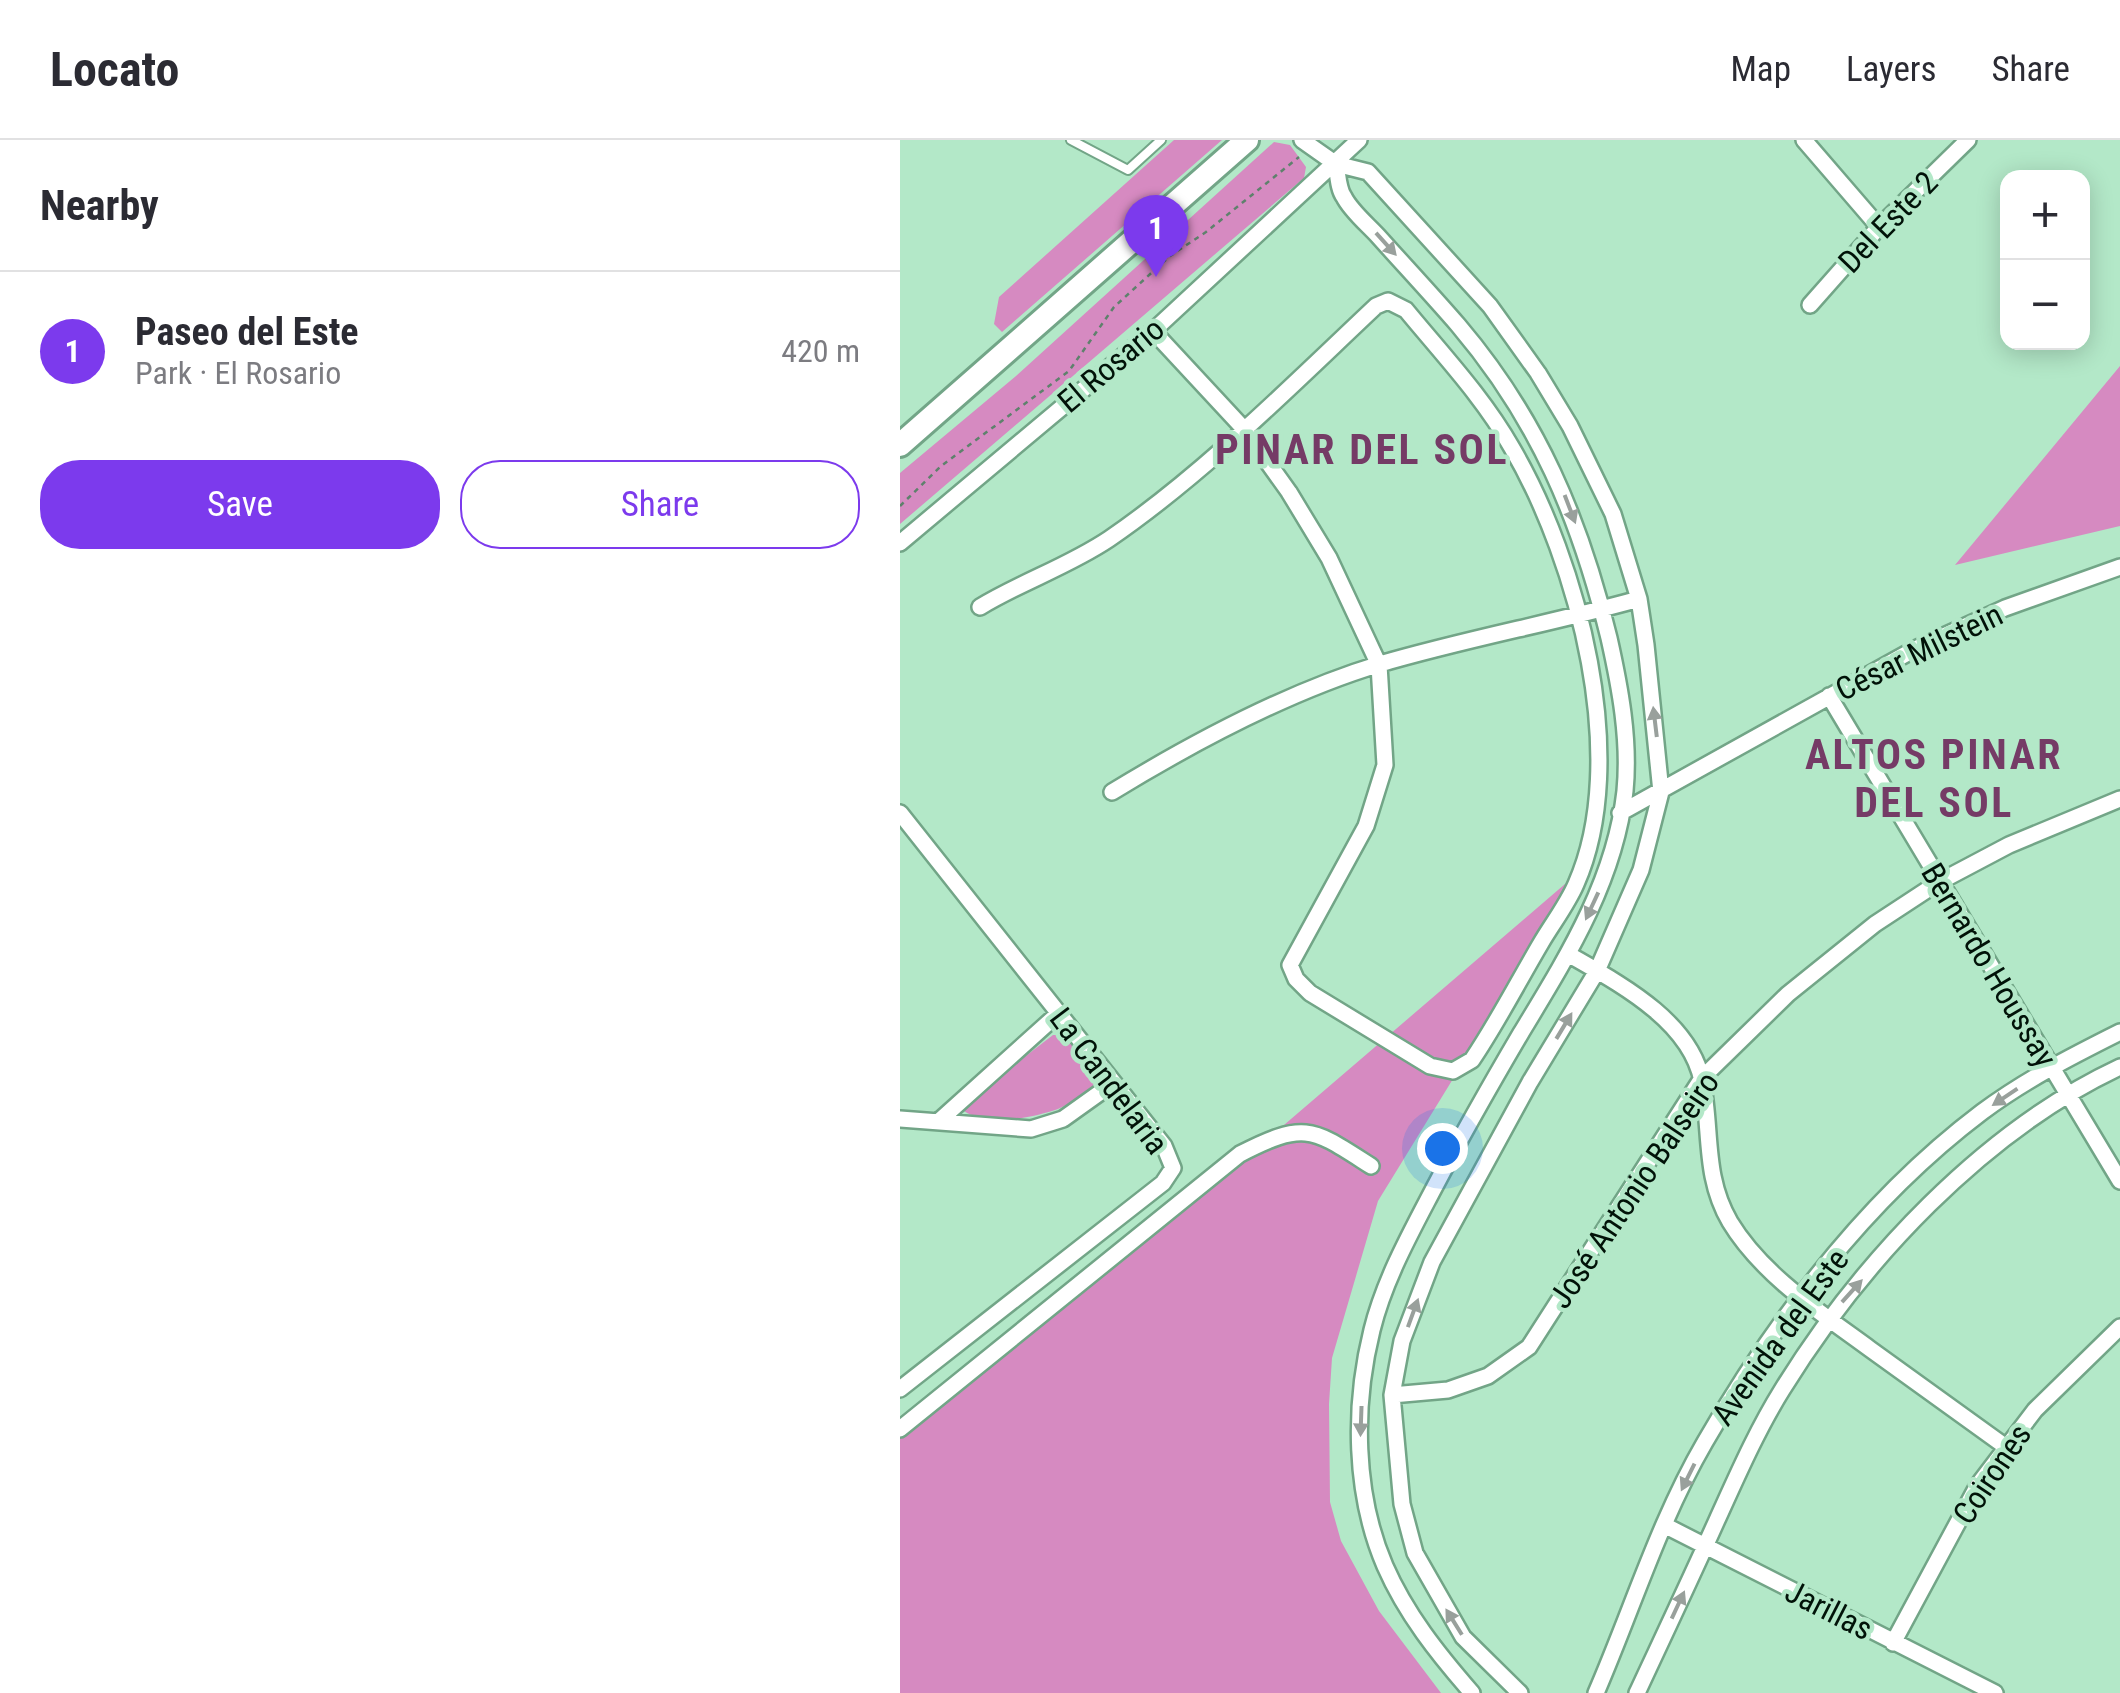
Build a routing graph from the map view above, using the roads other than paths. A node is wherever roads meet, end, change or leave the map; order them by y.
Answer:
1 (1072, 140) edge
2 (1161, 140) edge
3 (1247, 140) edge
4 (1360, 140) edge
5 (1804, 140) edge
6 (1968, 140) edge
7 (1306, 143) edge
8 (1336, 164) junction
9 (1878, 227) junction
10 (1810, 305) dead end
11 (1153, 331) junction
12 (1244, 429) junction
13 (900, 445) edge
14 (900, 542) edge
15 (2120, 567) edge
16 (1639, 600) junction
17 (980, 607) dead end
18 (1602, 610) junction
19 (1578, 616) junction
20 (1379, 664) junction
21 (1829, 696) junction
22 (1112, 792) dead end
23 (1661, 792) junction
24 (2120, 798) edge
25 (900, 813) edge
26 (1620, 813) junction
27 (1939, 882) junction
28 (1568, 954) junction
29 (1597, 971) junction
30 (1059, 1013) junction
31 (2120, 1032) edge
32 (2120, 1067) edge
33 (2049, 1068) junction
34 (1702, 1078) junction
35 (1112, 1084) junction
36 (2067, 1096) junction
37 (900, 1119) edge
38 (939, 1120) junction
39 (1372, 1166) dead end
40 (2120, 1181) edge
41 (1801, 1296) junction
42 (1830, 1319) junction
43 (2120, 1327) edge
44 (900, 1389) edge
45 (1392, 1395) junction
46 (900, 1429) edge
47 (2006, 1447) junction
48 (1664, 1525) junction
49 (1705, 1546) junction
50 (1893, 1644) junction
51 (1472, 1693) edge
52 (1520, 1693) edge
53 (1596, 1693) edge
54 (1637, 1693) edge
55 (1994, 1693) edge

1 - 2 lane
3 - 13 main road
4 - 8 street, El Rosario
5 - 9 street
6 - 9 street, Del Este 2
7 - 8 street
8 - 11 street, El Rosario
8 - 16 street
8 -> 18 street
9 - 10 street, Del Este 2
11 - 12 street
11 - 14 street, El Rosario
12 - 17 street
12 - 19 street
12 - 20 street
15 - 21 street, César Milstein
16 - 18 street
23 -> 16 street
18 - 19 street
18 - 26 street
19 - 20 street
19 - 20 street
20 - 22 street
21 - 23 street, César Milstein
21 - 27 street, Bernardo Houssay
23 - 26 street, César Milstein
23 - 29 street
24 - 27 street, José Antonio Balseiro
25 - 30 street, La Candelaria
26 -> 28 street
27 - 33 street, Bernardo Houssay
27 - 34 street, José Antonio Balseiro
28 - 29 street
28 -> 51 street
29 - 34 street
45 -> 29 street
30 - 35 street, La Candelaria
30 - 38 street
31 - 33 street, Avenida del Este
32 - 36 street, Avenida del Este
33 - 36 street, Bernardo Houssay
33 -> 41 street, Avenida del Este
34 - 41 street
34 - 45 street, José Antonio Balseiro
35 - 38 street
35 - 44 street, La Candelaria
36 - 40 street, Bernardo Houssay
42 -> 36 street, Avenida del Este
37 - 38 street
39 - 46 street
41 - 42 street
41 -> 48 street, Avenida del Este
42 - 47 street
42 - 49 street, Avenida del Este
43 - 47 street, Coirones
52 -> 45 street
47 - 50 street, Coirones
48 - 49 street, Jarillas
48 - 53 street, Avenida del Este
49 - 50 street, Jarillas
54 -> 49 street, Avenida del Este
50 - 55 street, Jarillas

